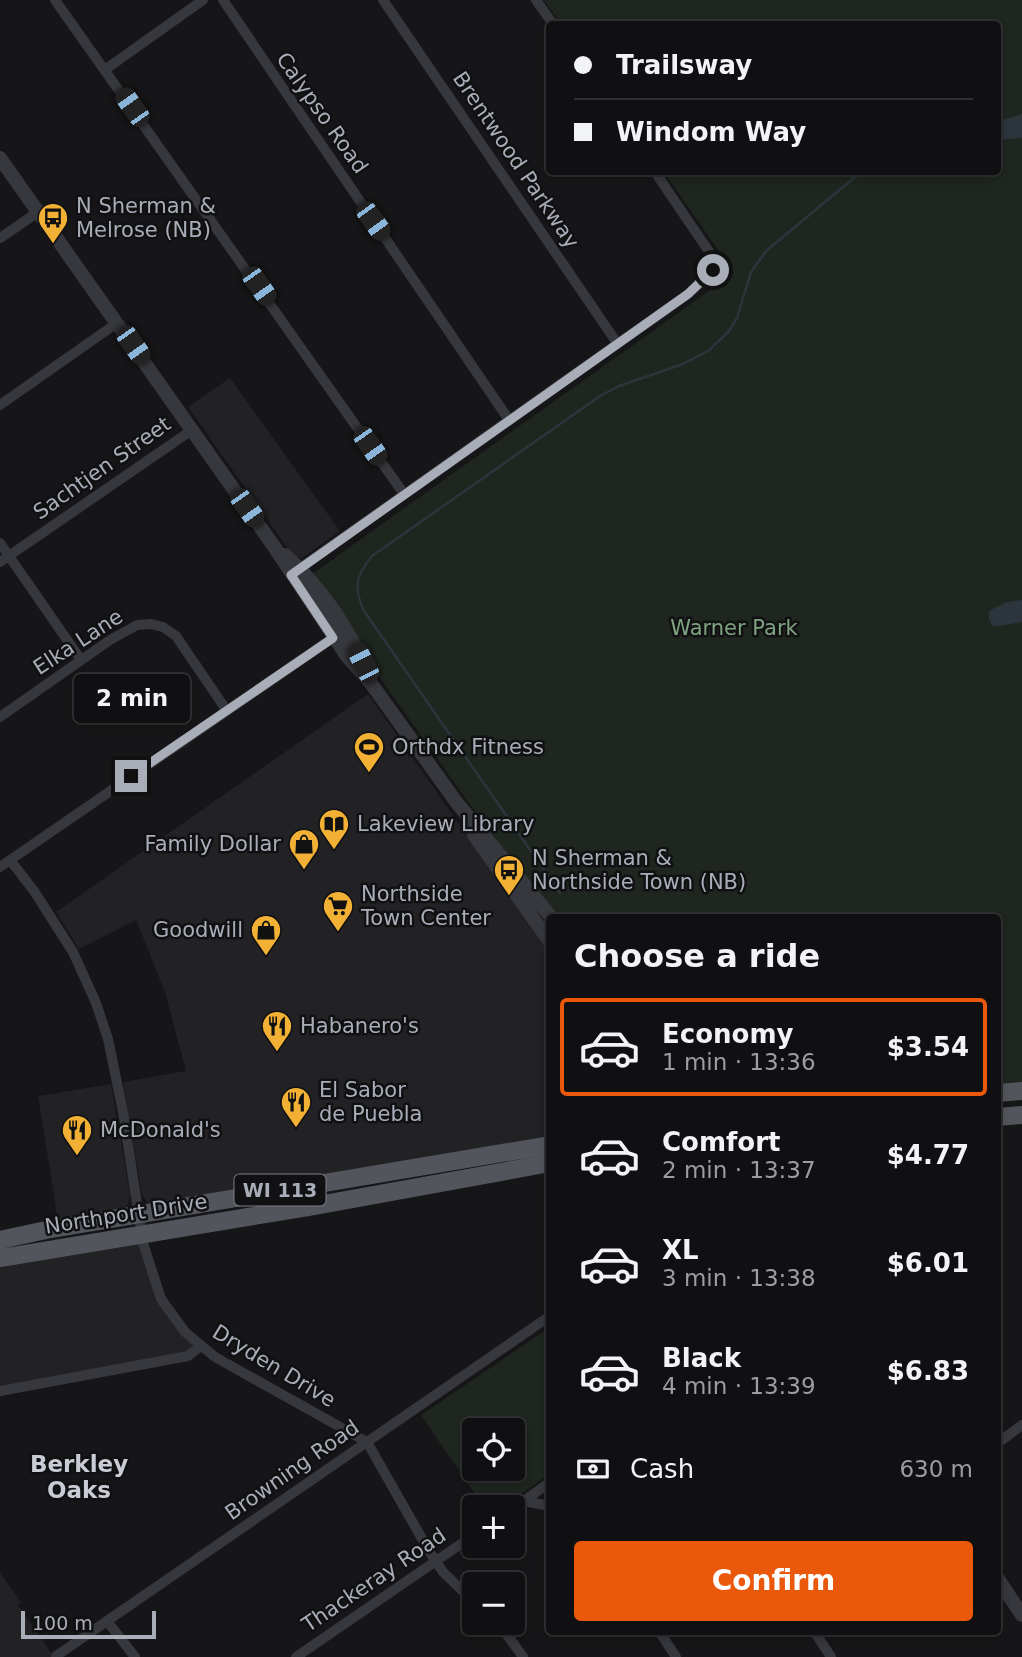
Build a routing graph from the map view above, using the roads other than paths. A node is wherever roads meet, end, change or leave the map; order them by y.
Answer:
1 (55, 0) edge
2 (203, 0) edge
3 (223, 0) edge
4 (383, 0) edge
5 (536, 0) edge
6 (551, 21) edge
7 (106, 69) junction
8 (0, 158) edge
9 (657, 175) edge
10 (38, 212) junction
11 (0, 239) edge
12 (117, 323) junction
13 (617, 343) junction
14 (0, 405) edge
15 (509, 420) junction
16 (192, 429) junction
17 (404, 494) junction
18 (0, 543) edge
19 (4, 559) edge
20 (296, 572) junction
21 (339, 633) junction
22 (81, 660) junction
23 (227, 710) junction
24 (0, 717) edge
25 (457, 803) junction
26 (10, 860) junction
27 (0, 867) edge
28 (549, 914) edge
29 (546, 936) edge
30 (1022, 1091) edge
31 (1001, 1093) edge
32 (1022, 1115) edge
33 (1001, 1117) edge
34 (546, 1146) edge
35 (546, 1164) edge
36 (421, 1167) junction
37 (389, 1192) junction
38 (139, 1214) junction
39 (142, 1235) junction
40 (0, 1240) edge
41 (0, 1258) edge
42 (546, 1319) edge
43 (201, 1346) junction
44 (0, 1391) edge
45 (1022, 1425) edge
46 (1001, 1441) edge
47 (368, 1442) junction
48 (546, 1485) edge
49 (525, 1500) edge
50 (525, 1501) edge
51 (546, 1506) edge
52 (462, 1544) edge
53 (436, 1562) junction
54 (1001, 1584) edge
55 (462, 1590) edge
56 (1022, 1615) edge
57 (107, 1621) junction
58 (507, 1635) edge
59 (662, 1635) edge
60 (817, 1635) edge
61 (55, 1656) edge
62 (135, 1657) edge
63 (296, 1657) edge
64 (523, 1657) edge
65 (676, 1657) edge
66 (831, 1657) edge

1 - 7 street
2 - 7 street
3 - 15 street, Calypso Road
4 - 13 street, Brentwood Parkway
5 - 6 street
7 - 17 street
8 - 10 street
9 - 13 street
10 - 11 street
10 - 12 street
12 - 14 street
12 - 16 street
13 - 15 street
15 - 17 street
16 - 19 street, Sachtjen Street
16 - 20 street
17 - 20 street
18 - 19 street
19 - 22 street
20 - 21 street
21 - 23 street
21 - 25 street
22 - 23 street, Elka Lane
22 - 24 street, Elka Lane
23 - 26 street
25 - 28 street
25 - 29 street
26 - 27 street
26 - 38 street, Dryden Drive
30 - 31 main road
32 - 33 main road
34 - 36 main road, Northport Drive / WI 113
35 - 37 main road, Northport Drive / WI 113
36 - 37 main road
36 - 38 main road, Northport Drive / WI 113
37 - 39 main road, Northport Drive / WI 113
38 - 39 street, Dryden Drive
38 - 40 main road, Northport Drive / WI 113
39 - 41 main road, Northport Drive / WI 113
39 - 43 street, Dryden Drive
42 - 47 street, Browning Road
43 - 44 street
43 - 47 street, Dryden Drive
45 - 46 street
47 - 53 street
47 - 57 street, Browning Road
48 - 49 street
50 - 51 street
52 - 53 street, Thackeray Road
53 - 55 street
53 - 63 street, Thackeray Road
54 - 56 street
57 - 61 street, Browning Road
57 - 62 street
58 - 64 street
59 - 65 street
60 - 66 street

